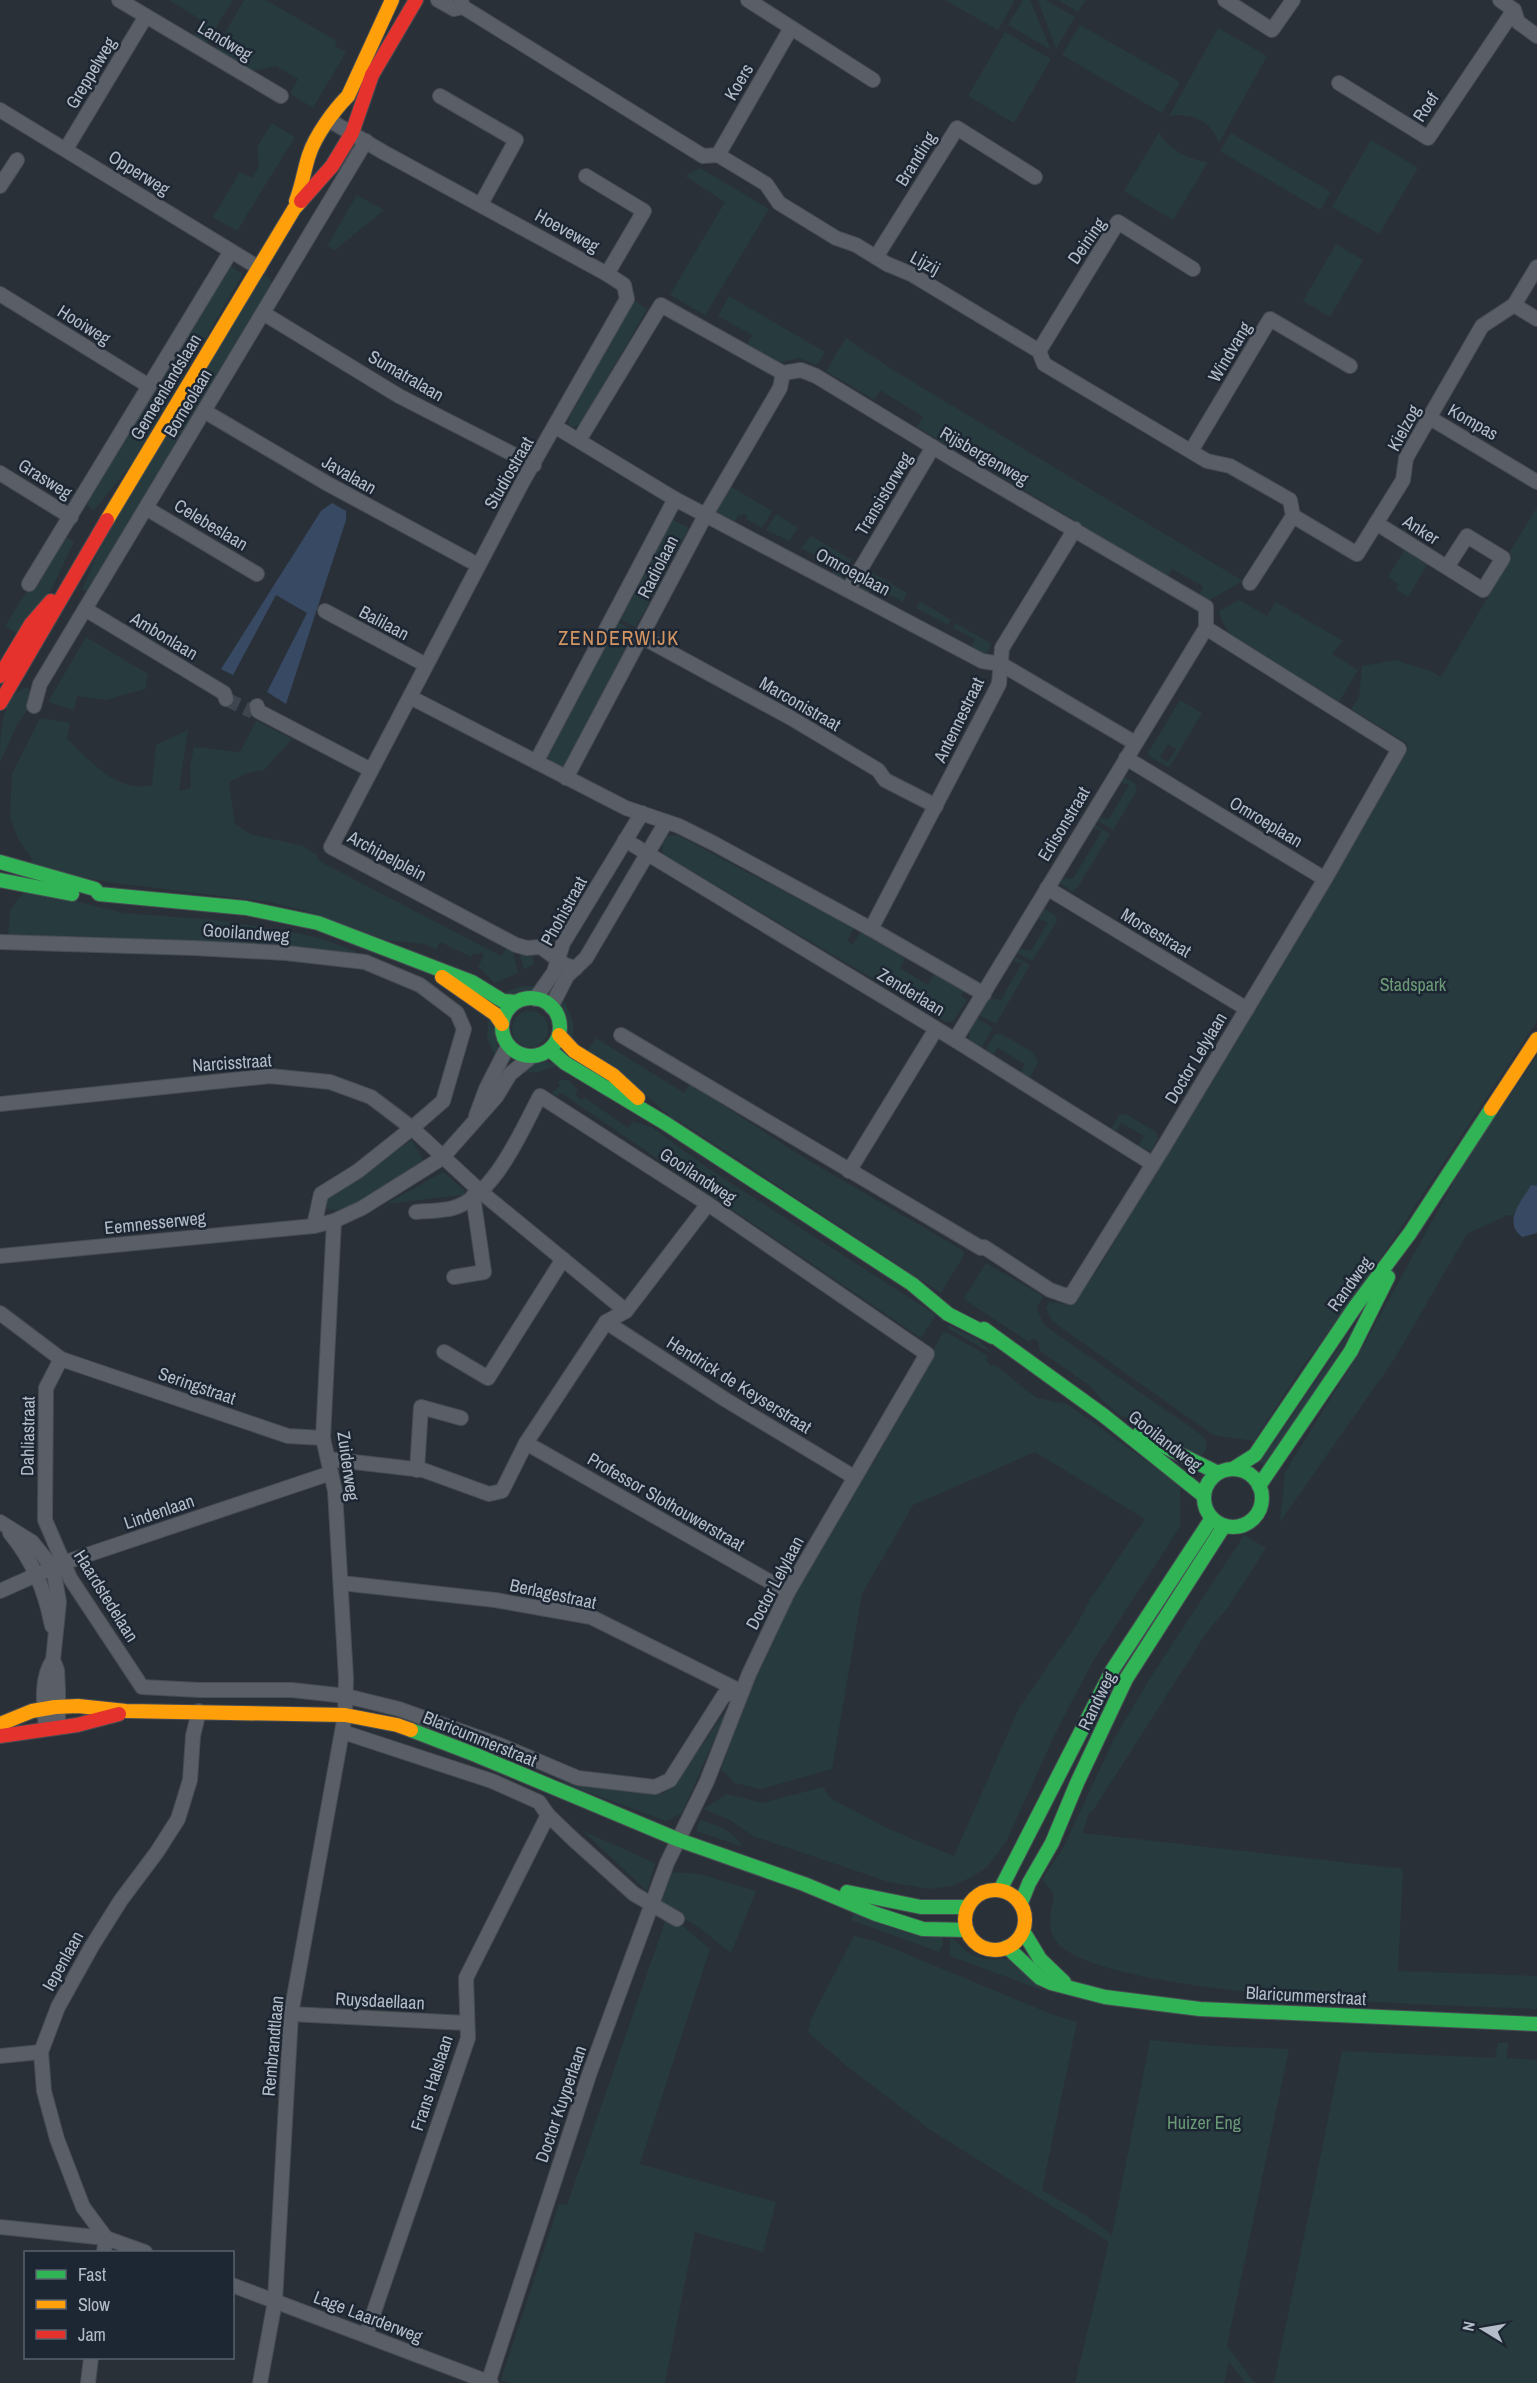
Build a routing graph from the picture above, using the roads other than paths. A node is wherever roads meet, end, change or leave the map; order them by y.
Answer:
1 (119, 0) edge
2 (392, 0) edge
3 (416, 0) edge
4 (438, 0) edge
5 (748, 0) edge
6 (1225, 0) edge
7 (1293, 0) edge
8 (1500, 0) edge
9 (462, 4) edge
10 (1514, 10) junction
11 (146, 16) junction
12 (791, 28) junction
13 (1537, 36) edge
14 (873, 80) dead end
15 (1339, 83) dead end
16 (281, 96) dead end
17 (440, 96) dead end
18 (0, 110) edge
19 (329, 120) junction
20 (352, 134) junction
21 (366, 141) junction
22 (66, 149) junction
23 (718, 155) junction
24 (16, 160) dead end
25 (586, 176) dead end
26 (1035, 177) dead end
27 (0, 186) edge
28 (481, 204) junction
29 (294, 209) junction
30 (231, 251) junction
31 (876, 257) junction
32 (1537, 267) edge
33 (259, 268) junction
34 (1193, 269) dead end
35 (607, 274) junction
36 (0, 294) edge
37 (1514, 305) junction
38 (263, 313) junction
39 (1537, 319) edge
40 (1039, 351) junction
41 (1350, 366) dead end
42 (783, 373) junction
43 (149, 386) junction
44 (204, 411) junction
45 (1430, 418) junction
46 (555, 427) junction
47 (579, 440) junction
48 (933, 447) junction
49 (1191, 451) junction
50 (534, 465) junction
51 (0, 473) edge
52 (1537, 482) edge
53 (675, 499) junction
54 (146, 508) junction
55 (705, 516) junction
56 (1293, 516) junction
57 (70, 517) junction
58 (1377, 524) junction
59 (1075, 529) junction
60 (478, 565) junction
61 (1448, 567) dead end
62 (257, 574) dead end
63 (1250, 583) dead end
64 (29, 584) dead end
65 (848, 590) junction
66 (85, 609) junction
67 (325, 611) dead end
68 (1206, 628) junction
69 (642, 637) junction
70 (1000, 664) junction
71 (426, 665) junction
72 (6, 668) edge
73 (40, 684) junction
74 (227, 694) tunnel mouth
75 (410, 697) junction
76 (0, 703) edge
77 (34, 706) dead end
78 (256, 710) tunnel mouth
79 (1135, 743) junction
80 (1126, 758) junction
81 (536, 762) junction
82 (371, 770) junction
83 (566, 778) junction
84 (936, 806) junction
85 (642, 813) junction
86 (666, 822) junction
87 (626, 840) junction
88 (648, 854) junction
89 (0, 862) edge
90 (1325, 879) junction
91 (0, 880) edge
92 (1047, 888) junction
93 (99, 894) junction
94 (871, 929) junction
95 (0, 942) edge
96 (558, 958) junction
97 (424, 963) junction
98 (576, 968) junction
99 (984, 994) junction
100 (535, 999) junction
101 (516, 1002) junction
102 (551, 1007) junction
103 (1247, 1009) junction
104 (502, 1024) junction
105 (936, 1029) junction
106 (559, 1035) junction
107 (621, 1035) dead end
108 (1537, 1039) edge
109 (955, 1040) junction
110 (508, 1046) junction
111 (550, 1050) junction
112 (531, 1057) junction
113 (0, 1104) edge
114 (473, 1123) junction
115 (665, 1124) junction
116 (412, 1128) junction
117 (442, 1158) junction
118 (1153, 1164) junction
119 (849, 1171) junction
120 (477, 1194) junction
121 (708, 1203) junction
122 (416, 1212) dead end
123 (334, 1221) junction
124 (314, 1226) junction
125 (1410, 1233) junction
126 (0, 1256) edge
127 (563, 1259) junction
128 (454, 1277) dead end
129 (626, 1311) junction
130 (0, 1313) edge
131 (606, 1322) junction
132 (444, 1352) dead end
133 (927, 1354) joint
134 (61, 1359) junction
135 (1103, 1415) junction
136 (461, 1418) dead end
137 (323, 1438) junction
138 (526, 1443) junction
139 (328, 1459) junction
140 (1233, 1469) junction
141 (417, 1470) junction
142 (331, 1473) junction
143 (1218, 1473) junction
144 (854, 1477) junction
145 (1259, 1486) junction
146 (1204, 1496) junction
147 (1212, 1518) junction
148 (45, 1520) joint
149 (1, 1523) edge
150 (1224, 1526) junction
151 (58, 1565) junction
152 (37, 1575) junction
153 (341, 1583) junction
154 (0, 1591) edge
155 (788, 1592) junction
156 (54, 1636) junction
157 (142, 1687) joint
158 (742, 1692) junction
159 (346, 1696) junction
160 (51, 1707) junction
161 (126, 1711) junction
162 (199, 1712) junction
163 (345, 1715) junction
164 (0, 1724) edge
165 (52, 1728) junction
166 (343, 1732) junction
167 (0, 1736) edge
168 (548, 1815) junction
169 (679, 1840) junction
170 (804, 1884) junction
171 (1000, 1890) junction
172 (1021, 1903) junction
173 (651, 1904) junction
174 (968, 1907) junction
175 (677, 1919) dead end
176 (967, 1930) junction
177 (1023, 1931) junction
178 (1008, 1947) junction
179 (1075, 1989) junction
180 (291, 2014) junction
181 (466, 2024) junction
182 (1537, 2024) edge
183 (41, 2052) junction
184 (0, 2056) edge
185 (0, 2227) edge
186 (106, 2238) junction
187 (104, 2251) edge
188 (140, 2251) edge
189 (234, 2286) edge
190 (275, 2301) junction
191 (366, 2335) junction
192 (91, 2359) edge
193 (88, 2383) edge
194 (260, 2383) edge
195 (489, 2383) edge

1 - 11 street, Landweg
2 - 19 main road, Gemeenlandslaan
3 - 20 main road, Gemeenlandslaan
4 - 9 street, Lijzij
5 - 12 street
6 - 7 street
8 - 10 street
9 - 23 street, Lijzij
10 - 13 street
10 - 15 street, Roef
11 - 16 street, Landweg
11 - 22 street, Greppelweg
12 - 14 street
12 - 23 street, Koers
17 - 28 street
18 - 22 street, Opperweg
19 - 20 street, Hoeveweg
19 - 29 main road, Gemeenlandslaan
20 - 21 street, Hoeveweg
20 - 29 main road, Gemeenlandslaan
21 - 28 street, Hoeveweg
21 - 38 street, Borneolaan
22 - 30 street, Opperweg
23 - 31 street, Lijzij
24 - 27 street
25 - 35 street, Hoeveweg
26 - 31 street, Branding
28 - 35 street, Hoeveweg
29 - 33 main road, Gemeenlandslaan
30 - 33 street, Opperweg
30 - 43 street, Gemeenlandslaan
31 - 40 street, Lijzij
32 - 37 street, Kielzog
33 - 72 main road, Gemeenlandslaan
34 - 40 street, Deining
35 - 46 street, Studiostraat
36 - 43 street, Hooiweg
37 - 39 street
37 - 45 street, Kielzog
38 - 44 street, Borneolaan
38 - 50 street, Sumatralaan
40 - 49 street, Lijzij
41 - 49 street, Windvang
42 - 47 street, Rijsbergenweg
42 - 48 street, Rijsbergenweg
42 - 55 street, Radiolaan
43 - 57 street, Gemeenlandslaan
44 - 54 street, Borneolaan
44 - 60 street, Javalaan
45 - 52 street, Kompas
45 - 58 street, Kielzog
46 - 47 street, Omroeplaan
46 - 50 street, Studiostraat
47 - 53 street, Omroeplaan
48 - 59 street, Rijsbergenweg
48 - 65 street, Transistorweg
49 - 56 street, Lijzij
50 - 60 street, Studiostraat
51 - 57 street, Grasweg
53 - 55 street, Omroeplaan
53 - 81 street, Radiolaan
54 - 62 street, Celebeslaan
54 - 66 street, Borneolaan
55 - 65 street, Omroeplaan
55 - 69 street, Radiolaan
56 - 58 street, Kielzog
56 - 63 street
57 - 64 street, Gemeenlandslaan
58 - 61 street, Anker
59 - 68 street, Rijsbergenweg
59 - 70 street, Antennestraat
60 - 71 street, Studiostraat
65 - 70 street, Omroeplaan
66 - 73 street, Borneolaan
66 - 74 street, Ambonlaan
67 - 71 street, Balilaan
68 - 79 street, Edisonstraat
68 - 90 street, Doctor Lelylaan
69 - 83 street, Radiolaan
69 - 84 street, Marconistraat
70 - 79 street, Omroeplaan
70 - 84 street, Antennestraat
71 - 75 street, Studiostraat
72 - 73 street
72 - 76 main road, Gemeenlandslaan
73 - 77 street, Borneolaan
75 - 81 street
75 - 82 street, Archipelplein
78 - 82 street
79 - 80 street, Edisonstraat
80 - 90 street, Omroeplaan
80 - 92 street, Edisonstraat
81 - 83 street
82 - 96 street, Archipelplein
83 - 85 street
84 - 94 street, Antennestraat
85 - 86 street, Zenderlaan
85 - 87 street, Phohistraat
86 - 88 street
86 - 94 street, Zenderlaan
87 - 88 street, Zenderlaan
87 - 96 street, Phohistraat
88 - 98 street
88 - 105 street, Zenderlaan
89 - 93 main road, Gooilandweg
90 - 103 street, Doctor Lelylaan
91 - 93 main road, Gooilandweg
92 - 99 street, Edisonstraat
92 - 103 street, Morsestraat
93 - 97 main road, Gooilandweg
94 - 99 street, Zenderlaan
95 - 116 street, Gooilandweg
96 - 98 street, Archipelplein
96 - 100 street, Phohistraat
97 - 101 main road, Gooilandweg
97 - 104 main road, Gooilandweg
98 - 102 street
99 - 109 street, Edisonstraat
100 - 101 main road
100 - 102 main road
101 - 104 main road
102 - 106 main road
103 - 118 street, Doctor Lelylaan
104 - 110 main road
105 - 109 street, Zenderlaan
105 - 119 street
106 - 111 main road
106 - 115 main road, Gooilandweg
107 - 119 street
108 - 125 main road, Randweg
109 - 118 street, Zenderlaan
110 - 112 main road
110 - 114 street, Eemnesserweg
111 - 112 main road
111 - 115 main road, Gooilandweg
112 - 114 street, Eemnesserweg
113 - 116 street, Narcisstraat
114 - 117 street, Eemnesserweg
115 - 135 main road, Gooilandweg
116 - 117 street, Narcisstraat
116 - 124 street
117 - 120 street, Narcisstraat
117 - 123 street, Eemnesserweg
118 - 119 street, Doctor Lelylaan
120 - 121 street, Gooilandweg
120 - 122 street
120 - 127 street, Narcisstraat
120 - 128 street
121 - 129 street
121 - 133 street, Gooilandweg
123 - 124 street, Eemnesserweg
123 - 137 street, Zuiderweg
124 - 126 street, Eemnesserweg
125 - 140 main road, Randweg
125 - 145 main road, Randweg
127 - 129 street, Narcisstraat
127 - 132 street
129 - 131 street
130 - 134 street
131 - 138 street
131 - 144 street, Hendrick de Keyserstraat
133 - 144 street, Doctor Lelylaan
134 - 137 street, Seringstraat
134 - 148 street, Dahliastraat
135 - 143 main road, Gooilandweg
135 - 146 main road, Gooilandweg
136 - 141 street
137 - 139 street, Zuiderweg
138 - 141 street
138 - 155 street, Professor Slothouwerstraat
139 - 141 street
139 - 142 street, Zuiderweg
140 - 143 main road
140 - 145 main road
142 - 151 street, Lindenlaan
142 - 153 street, Zuiderweg
143 - 146 main road
144 - 155 street, Doctor Lelylaan
145 - 150 main road
146 - 147 main road
147 - 150 main road
147 - 171 main road, Randweg
148 - 151 street, Haardstedelaan
149 - 151 street, Haardstedelaan
149 - 152 street, Haardstedelaan
150 - 172 main road, Randweg
151 - 152 street, Lindenlaan
151 - 156 street, Haardstedelaan
151 - 157 street, Haardstedelaan
152 - 154 street, Lindenlaan
152 - 156 street, Haardstedelaan
153 - 158 street, Berlagestraat
153 - 159 street, Zuiderweg
155 - 158 street, Doctor Lelylaan
156 - 160 street, Haardstedelaan
157 - 159 street, Blaricummerstraat
158 - 159 street, Blaricummerstraat
158 - 169 street, Doctor Lelylaan
159 - 163 street, Zuiderweg
160 - 161 main road, Blaricummerstraat
160 - 164 main road, Blaricummerstraat
160 - 165 street, Haardstedelaan
161 - 162 main road, Blaricummerstraat
161 - 165 main road, Blaricummerstraat
162 - 163 main road, Blaricummerstraat
162 - 183 street, Iepenlaan
163 - 166 street, Rembrandtlaan
163 - 169 main road, Blaricummerstraat
165 - 167 main road, Blaricummerstraat
166 - 168 street, Blaricummerstraat
166 - 180 street, Rembrandtlaan
168 - 173 street, Blaricummerstraat
168 - 181 street, Frans Halslaan
169 - 170 main road, Blaricummerstraat
169 - 173 street, Doctor Kuyperlaan
170 - 174 main road, Blaricummerstraat
170 - 176 main road, Blaricummerstraat
171 - 172 main road
171 - 174 main road
172 - 177 main road
173 - 175 street, Blaricummerstraat
173 - 195 street, Doctor Kuyperlaan
174 - 176 main road
176 - 178 main road
177 - 178 main road
177 - 179 main road, Blaricummerstraat
178 - 179 main road, Blaricummerstraat
179 - 182 main road, Blaricummerstraat
180 - 181 street, Ruysdaellaan
180 - 190 street, Rembrandtlaan
181 - 191 street, Frans Halslaan
183 - 184 street
183 - 186 street, Iepenlaan
185 - 186 street
186 - 187 street
186 - 188 street
189 - 190 street, Lage Laarderweg
190 - 191 street, Lage Laarderweg
190 - 194 street, Rembrandtlaan
191 - 195 street, Lage Laarderweg
192 - 193 street

